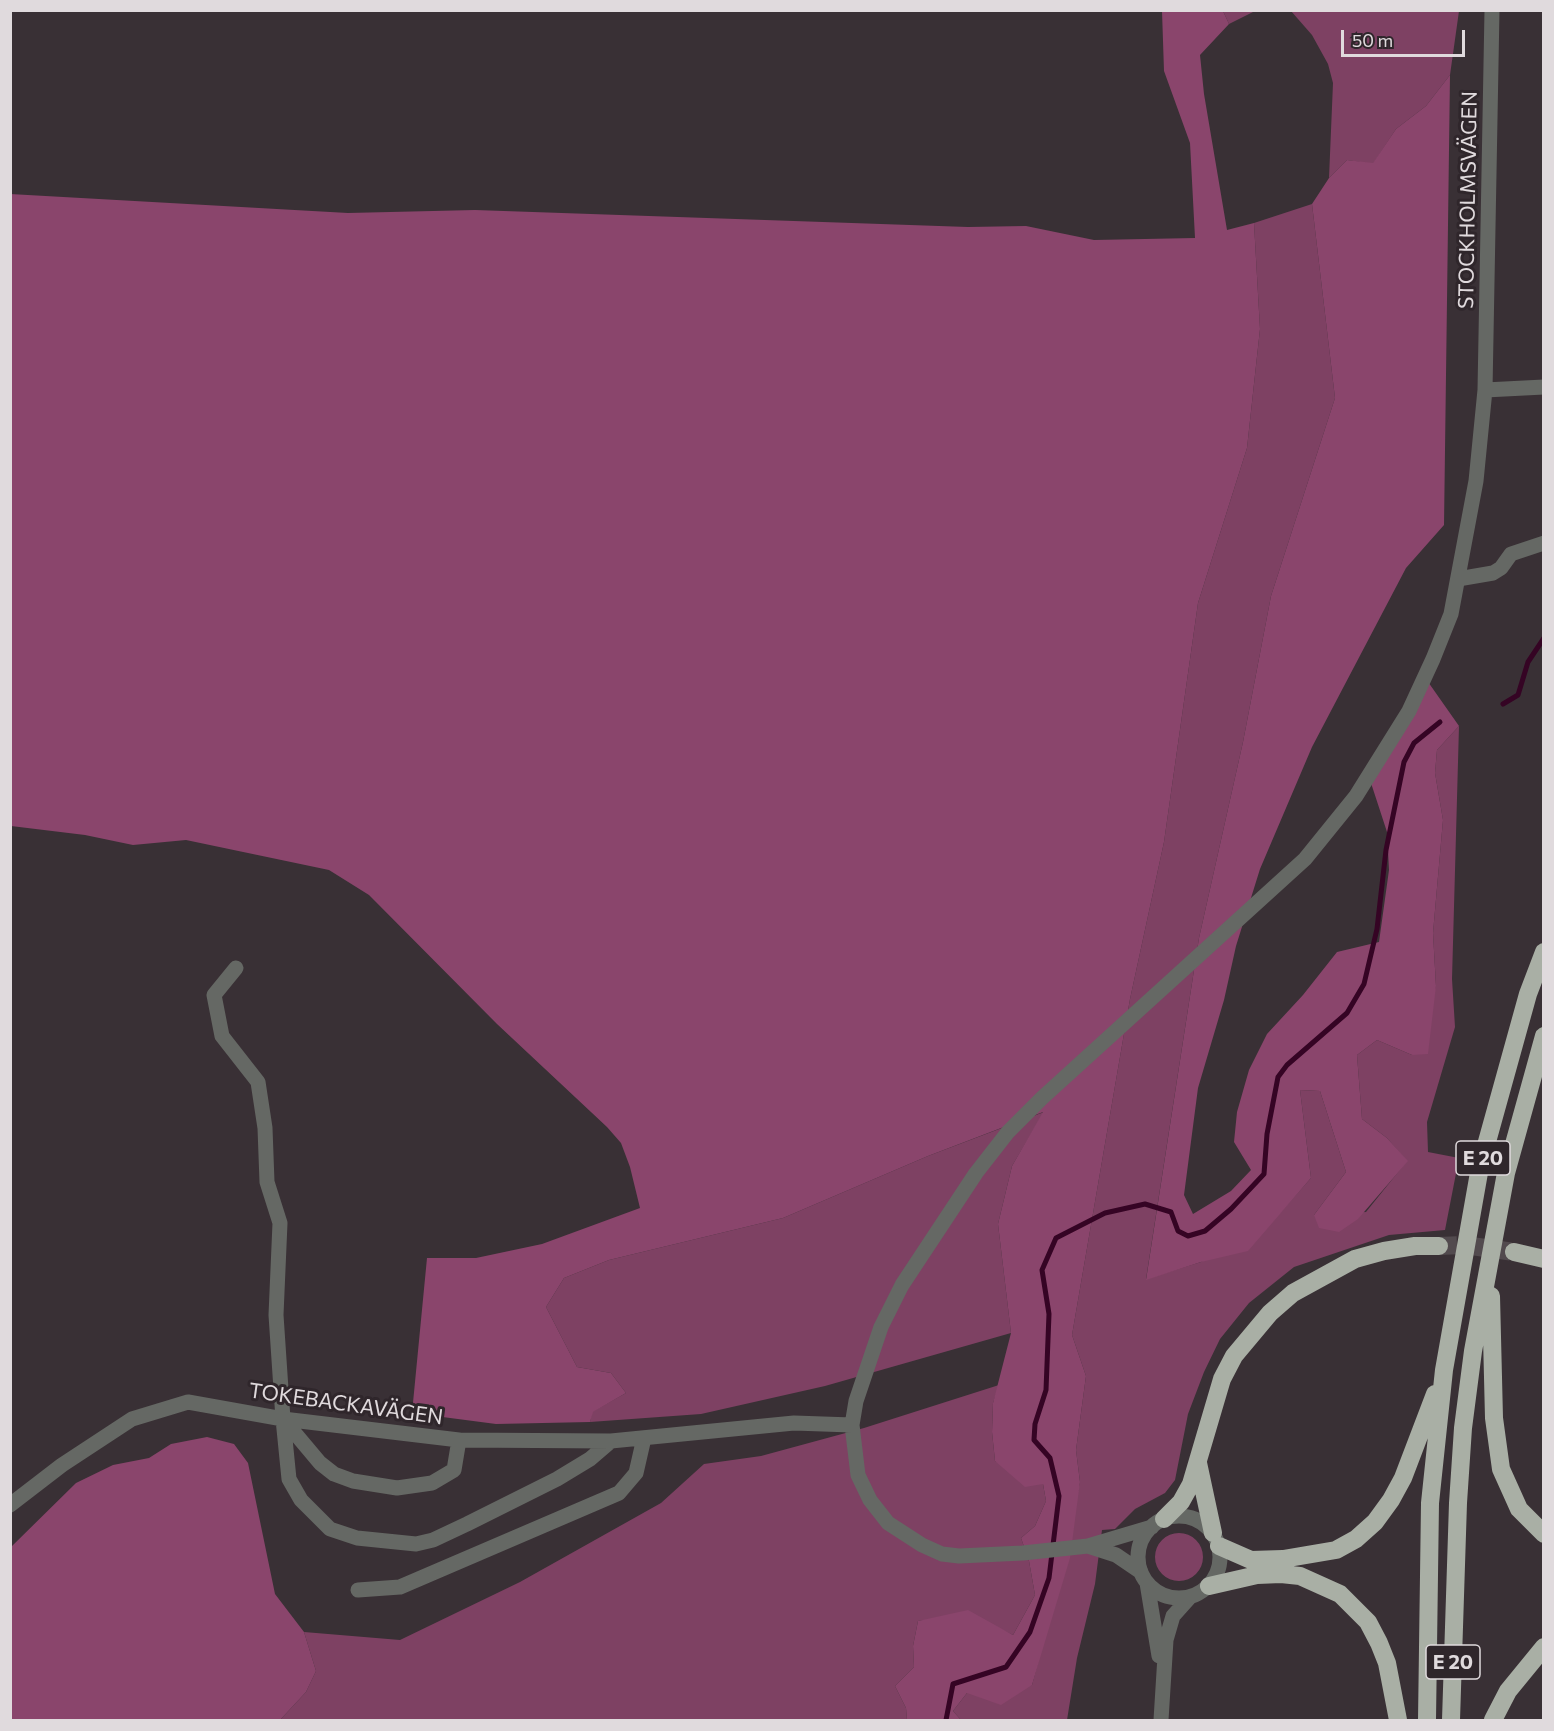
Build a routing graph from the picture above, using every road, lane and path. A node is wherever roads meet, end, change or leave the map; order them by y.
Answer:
1 (1492, 10) edge
2 (1544, 387) edge
3 (1485, 390) junction
4 (1544, 543) edge
5 (1458, 579) junction
6 (1544, 952) edge
7 (236, 968) dead end
8 (1544, 1036) edge
9 (1439, 1246) tunnel mouth
10 (1490, 1251) junction
11 (1514, 1252) tunnel mouth
12 (1544, 1259) edge
13 (1444, 1370) junction
14 (282, 1419) junction
15 (852, 1425) junction
16 (644, 1438) junction
17 (459, 1440) junction
18 (611, 1441) junction
19 (1198, 1463) junction
20 (10, 1505) edge
21 (1158, 1523) junction
22 (1544, 1534) edge
23 (1216, 1540) junction
24 (1088, 1546) junction
25 (1144, 1577) junction
26 (1209, 1586) junction
27 (358, 1590) dead end
28 (1190, 1597) junction
29 (1544, 1647) edge
30 (1162, 1674) junction
31 (1161, 1720) edge
32 (1398, 1720) edge
33 (1426, 1720) edge
34 (1451, 1720) edge
35 (1492, 1720) edge

1 - 3 street, STOCKHOLMSVÄGEN
2 - 3 street
3 - 5 street, STOCKHOLMSVÄGEN
4 - 5 street
5 - 15 street, STOCKHOLMSVÄGEN
6 - 13 highway, E 20
7 - 14 street
8 - 10 highway, E 20
9 - 19 highway
10 - 22 highway
10 - 34 highway, E 20
11 - 12 highway
13 - 23 highway
13 - 33 highway, E 20
14 - 17 street, TOKEBACKAVÄGEN
14 - 17 street
14 - 18 street
14 - 20 street, TOKEBACKAVÄGEN
15 - 16 street, TOKEBACKAVÄGEN
15 - 24 street
16 - 18 street, TOKEBACKAVÄGEN
16 - 27 street
17 - 18 street, TOKEBACKAVÄGEN
19 - 21 highway
19 - 23 highway
21 - 23 street
21 - 24 street
21 - 25 street
23 - 26 street
24 - 25 street
25 - 28 street
25 - 30 street
26 - 28 street
26 - 32 highway
28 - 30 street
29 - 35 highway
30 - 31 street

